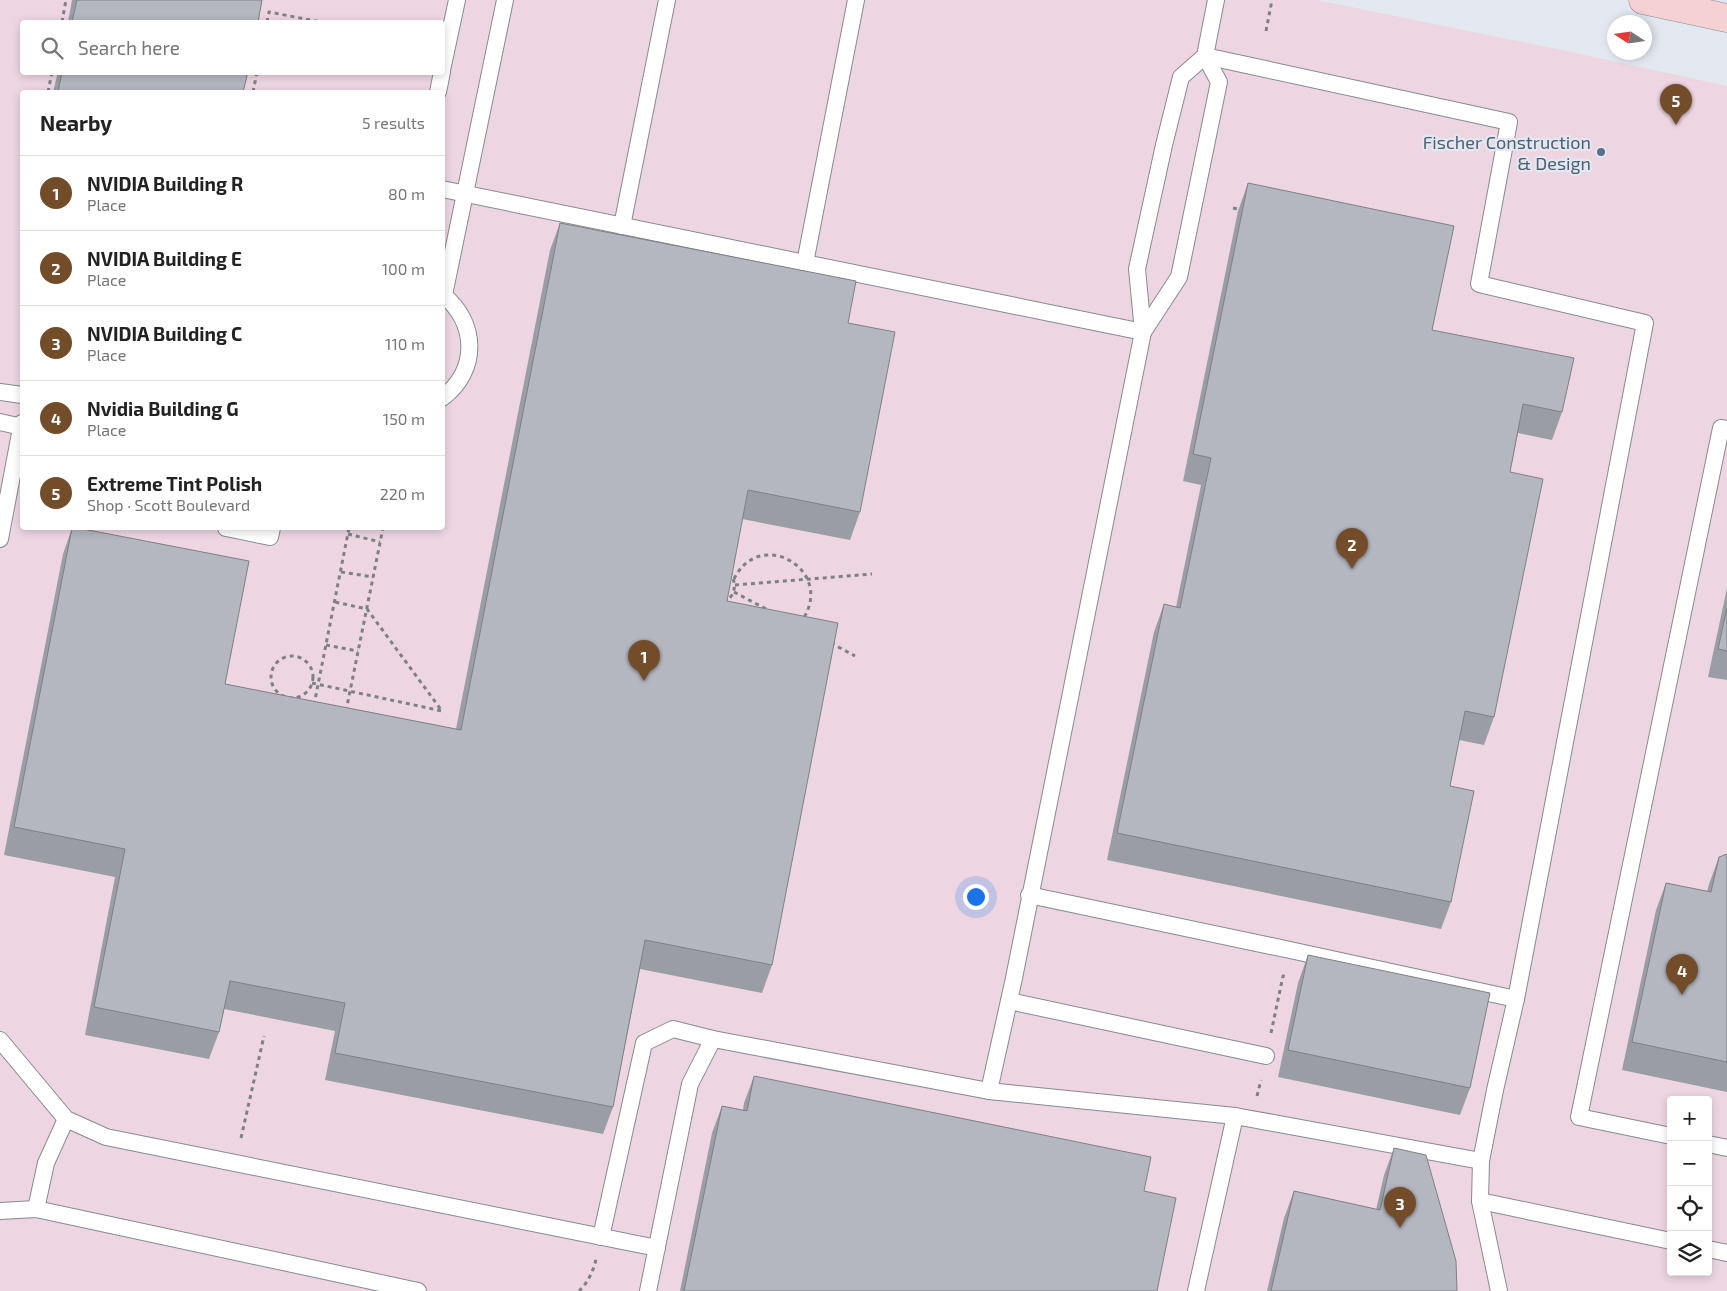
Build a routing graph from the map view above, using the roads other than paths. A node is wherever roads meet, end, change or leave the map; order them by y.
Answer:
1 (457, 0) edge
2 (505, 0) edge
3 (667, 0) edge
4 (856, 0) edge
5 (1216, 0) edge
6 (1643, 0) edge
7 (1727, 18) edge
8 (1205, 56) junction
9 (445, 57) edge
10 (441, 75) edge
11 (438, 90) edge
12 (445, 190) edge
13 (465, 194) junction
14 (622, 226) junction
15 (805, 264) junction
16 (445, 285) edge
17 (445, 296) edge
18 (1143, 332) junction
19 (0, 392) edge
20 (20, 395) edge
21 (445, 396) edge
22 (0, 422) edge
23 (20, 425) edge
24 (1727, 429) edge
25 (20, 449) edge
26 (17, 484) edge
27 (236, 530) edge
28 (272, 530) edge
29 (0, 539) edge
30 (1029, 895) junction
31 (1516, 999) junction
32 (1009, 1000) junction
33 (713, 1039) junction
34 (0, 1040) edge
35 (1266, 1056) dead end
36 (989, 1091) junction
37 (1234, 1116) junction
38 (66, 1119) junction
39 (1667, 1135) edge
40 (1712, 1145) edge
41 (1727, 1148) edge
42 (1482, 1161) junction
43 (1480, 1201) junction
44 (36, 1210) junction
45 (0, 1211) edge
46 (601, 1237) junction
47 (1667, 1240) edge
48 (657, 1248) junction
49 (1712, 1250) edge
50 (1727, 1253) edge
51 (418, 1291) edge
52 (648, 1291) edge
53 (1196, 1291) edge
54 (1499, 1291) edge

1 - 9 lane
2 - 13 lane
3 - 14 lane
4 - 15 lane
5 - 8 lane
6 - 7 main road
8 - 18 lane
8 - 18 lane
8 - 31 lane
10 - 11 lane
12 - 13 lane
13 - 14 lane
13 - 16 lane
14 - 15 lane
15 - 18 lane
17 - 21 lane
18 - 30 lane
19 - 20 lane
22 - 23 lane
24 - 39 lane
25 - 26 lane
26 - 29 lane
27 - 28 lane
30 - 31 lane
30 - 32 lane
31 - 42 lane
32 - 35 lane
32 - 36 lane
33 - 36 lane
33 - 46 lane
33 - 48 lane
34 - 38 lane
36 - 37 lane
37 - 42 lane
37 - 53 lane
38 - 44 lane
38 - 46 lane
40 - 41 lane
42 - 43 lane
43 - 47 lane
43 - 54 lane
44 - 45 lane
44 - 51 lane
46 - 48 lane
48 - 52 lane
49 - 50 lane

